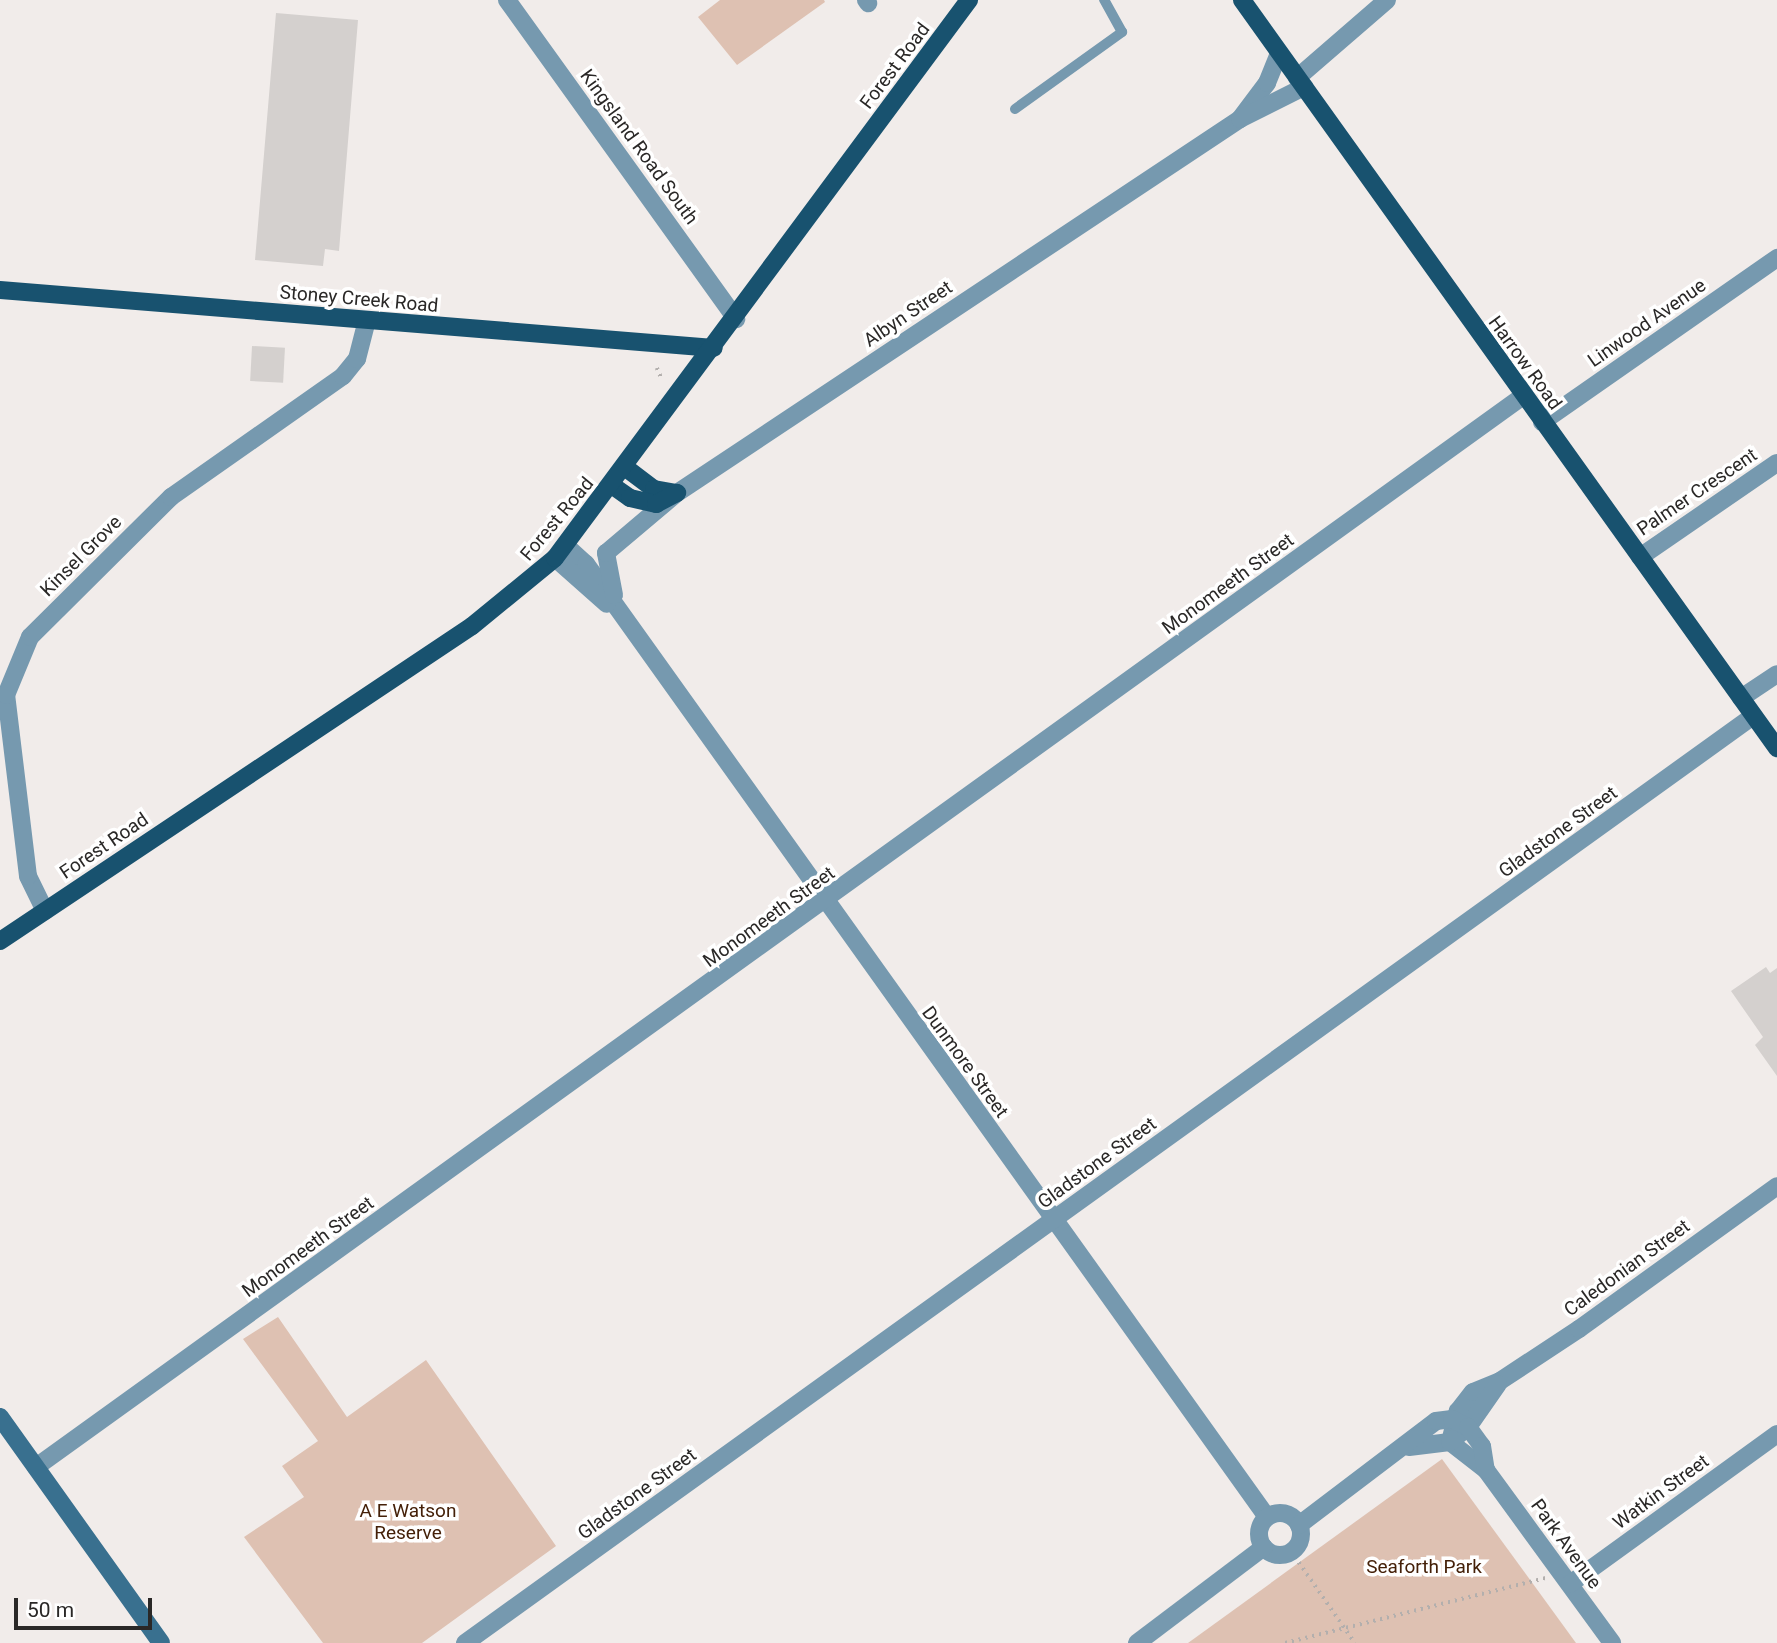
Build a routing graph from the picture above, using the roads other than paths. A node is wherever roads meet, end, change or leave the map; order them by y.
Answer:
1 (496, 0) edge
2 (507, 0) edge
3 (969, 0) edge
4 (1104, 0) edge
5 (1242, 0) edge
6 (1387, 0) edge
7 (524, 23) junction
8 (1279, 53) junction
9 (1301, 83) junction
10 (1015, 109) dead end
11 (1240, 119) junction
12 (1777, 258) edge
13 (0, 290) edge
14 (736, 319) junction
15 (367, 320) junction
16 (714, 348) junction
17 (1523, 396) junction
18 (1542, 422) junction
19 (1777, 463) edge
20 (626, 468) junction
21 (613, 486) junction
22 (677, 493) junction
23 (561, 552) junction
24 (606, 552) joint
25 (1640, 556) junction
26 (630, 630) junction
27 (1777, 674) edge
28 (1741, 698) junction
29 (1754, 716) junction
30 (1777, 748) edge
31 (825, 903) junction
32 (45, 911) junction
33 (0, 941) edge
34 (1777, 1186) edge
35 (1053, 1220) junction
36 (0, 1417) edge
37 (1462, 1423) junction
38 (1777, 1434) edge
39 (1450, 1442) junction
40 (1409, 1447) junction
41 (36, 1467) junction
42 (1486, 1470) junction
43 (1268, 1517) junction
44 (1299, 1525) junction
45 (1264, 1546) junction
46 (1570, 1584) junction
47 (161, 1643) edge
48 (465, 1643) edge
49 (1137, 1643) edge
50 (1612, 1643) edge

1 - 7 street
2 - 7 street, Kingsland Road South
3 - 14 main road, Forest Road
4 - 10 lane
5 - 8 main road, Harrow Road
6 - 9 street, Albyn Street
7 - 14 street, Kingsland Road South
8 - 9 main road, Harrow Road
8 - 11 street, Albyn Street
9 - 11 street, Albyn Street
9 - 17 main road, Harrow Road
11 - 22 street, Albyn Street
12 - 18 street, Linwood Avenue
13 - 15 main road, Stoney Creek Road
14 - 16 main road, Forest Road
15 - 16 main road, Stoney Creek Road
15 - 32 street, Kinsel Grove
16 - 20 main road, Forest Road
17 - 18 main road, Harrow Road
17 - 31 street, Monomeeth Street
18 - 25 main road, Harrow Road
19 - 25 street, Palmer Crescent
20 - 21 main road, Forest Road
20 - 22 main road
21 - 22 main road
21 - 23 main road, Forest Road
22 - 24 street, Albyn Street
23 - 26 street, Dunmore Street
23 - 32 main road, Forest Road
24 - 26 street, Dunmore Street
25 - 28 main road, Harrow Road
26 - 31 street, Dunmore Street
27 - 28 street
28 - 29 main road, Harrow Road
29 - 30 main road, Harrow Road
29 - 35 street, Gladstone Street
31 - 35 street, Dunmore Street
31 - 41 street, Monomeeth Street
32 - 33 main road, Forest Road
34 - 37 street, Caledonian Street
35 - 43 street, Dunmore Street
35 - 48 street, Gladstone Street
36 - 41 main road
37 - 39 street, Caledonian Street
37 - 40 street
37 - 42 street, Park Avenue
38 - 46 street, Watkin Street
39 - 40 street
39 - 42 street, Park Avenue
40 - 44 street
41 - 47 main road
42 - 46 street, Park Avenue
43 - 44 street
43 - 45 street
44 - 45 street
45 - 49 street
46 - 50 street, Park Avenue

